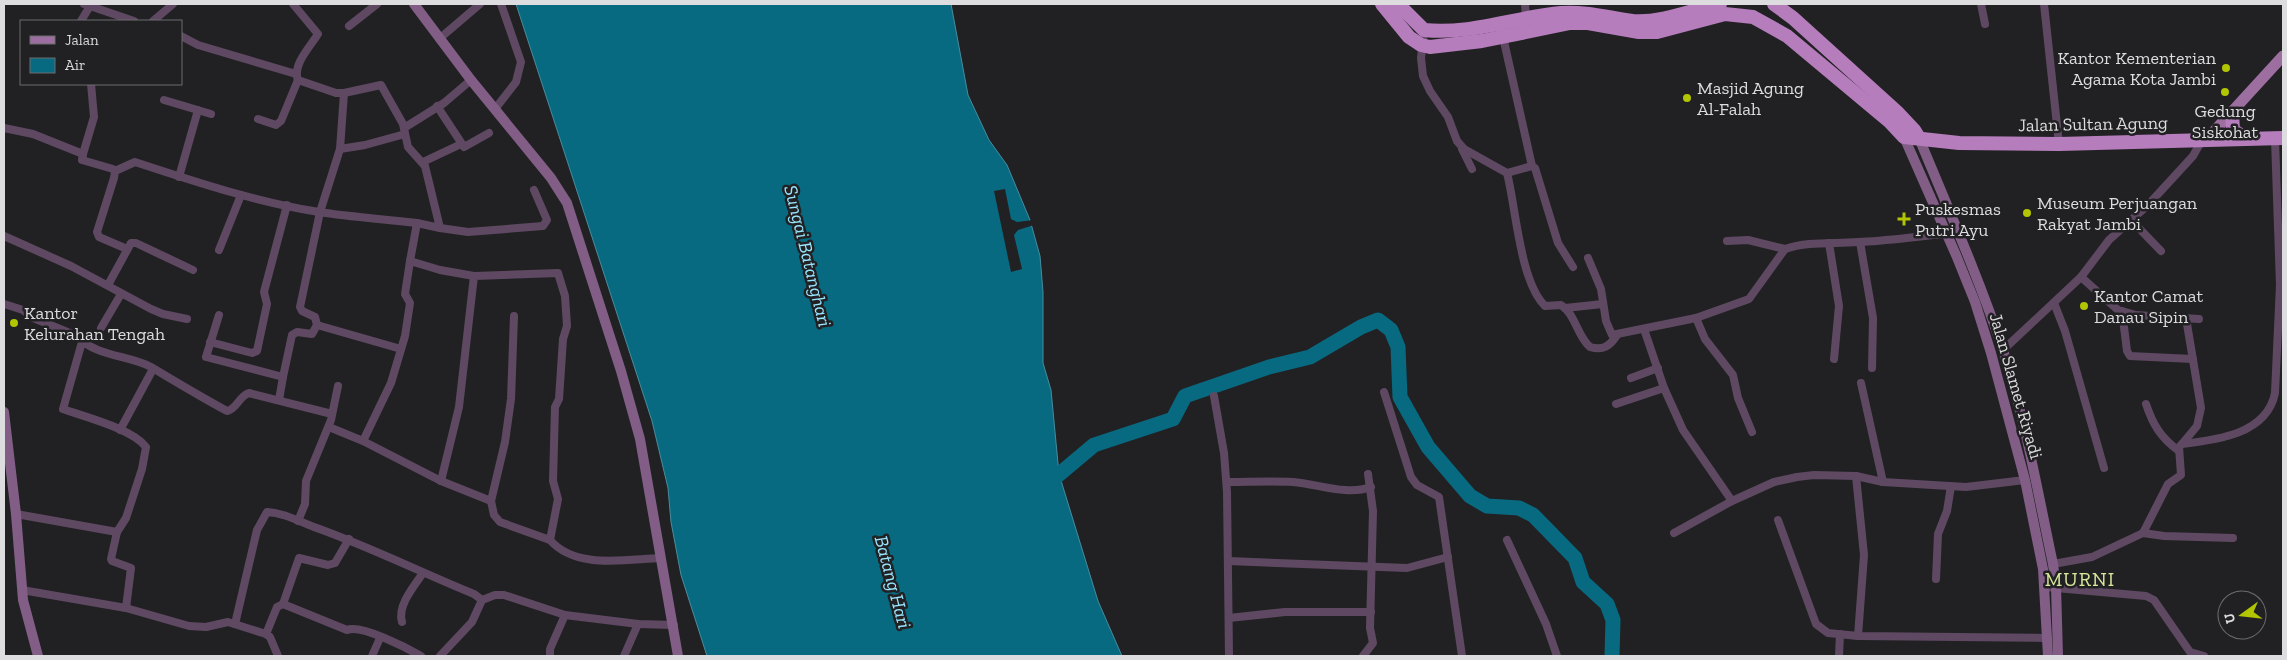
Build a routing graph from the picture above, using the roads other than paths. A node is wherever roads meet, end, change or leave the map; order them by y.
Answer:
1 (173, 4) edge
2 (293, 4) edge
3 (377, 4) edge
4 (414, 4) edge
5 (480, 4) edge
6 (500, 4) edge
7 (1382, 4) edge
8 (1398, 4) edge
9 (1525, 4) edge
10 (1720, 4) edge
11 (1774, 4) edge
12 (1788, 4) edge
13 (1981, 4) edge
14 (2044, 4) edge
15 (87, 5) edge
16 (106, 8) edge
17 (1582, 8) edge
18 (1706, 10) edge
19 (1526, 18) junction
20 (1793, 18) junction
21 (81, 20) edge
22 (132, 20) edge
23 (154, 20) edge
24 (1985, 24) dead end
25 (349, 26) dead end
26 (1424, 30) junction
27 (182, 37) edge
28 (1503, 37) junction
29 (439, 39) junction
30 (1422, 45) junction
31 (2283, 56) edge
32 (297, 77) junction
33 (471, 80) junction
34 (91, 85) edge
35 (344, 93) junction
36 (164, 100) dead end
37 (438, 106) junction
38 (495, 109) junction
39 (198, 110) junction
40 (211, 114) dead end
41 (2232, 114) junction
42 (258, 119) dead end
43 (4, 128) edge
44 (404, 131) junction
45 (489, 133) dead end
46 (1904, 137) junction
47 (1919, 138) junction
48 (2246, 139) junction
49 (2279, 139) edge
50 (2205, 140) junction
51 (461, 144) junction
52 (2059, 144) junction
53 (1461, 146) junction
54 (340, 149) junction
55 (83, 154) junction
56 (423, 162) junction
57 (1532, 166) junction
58 (1472, 169) dead end
59 (115, 171) junction
60 (1507, 173) junction
61 (179, 177) junction
62 (534, 190) dead end
63 (241, 195) junction
64 (287, 205) junction
65 (320, 212) junction
66 (2132, 221) junction
67 (417, 223) junction
68 (440, 228) junction
69 (1947, 234) junction
70 (4, 236) edge
71 (1727, 241) dead end
72 (1860, 242) junction
73 (1829, 243) junction
74 (127, 249) junction
75 (1785, 249) junction
76 (219, 250) dead end
77 (2161, 251) dead end
78 (1588, 258) dead end
79 (410, 261) junction
80 (1573, 267) dead end
81 (193, 270) dead end
82 (474, 276) junction
83 (2080, 277) junction
84 (108, 285) junction
85 (121, 294) junction
86 (2054, 303) junction
87 (4, 304) edge
88 (1604, 304) junction
89 (1565, 308) junction
90 (2122, 311) junction
91 (219, 315) dead end
92 (514, 316) dead end
93 (1696, 318) junction
94 (2186, 318) junction
95 (187, 319) dead end
96 (2199, 319) dead end
97 (317, 325) junction
98 (101, 328) dead end
99 (1644, 329) junction
100 (1616, 334) junction
101 (82, 342) junction
102 (210, 342) junction
103 (401, 349) junction
104 (2003, 350) junction
105 (1834, 359) dead end
106 (2193, 359) junction
107 (1658, 368) junction
108 (1872, 368) dead end
109 (153, 369) junction
110 (282, 377) junction
111 (1631, 378) dead end
112 (1861, 383) dead end
113 (338, 386) dead end
114 (1664, 388) junction
115 (1384, 392) dead end
116 (1214, 396) dead end
117 (278, 400) junction
118 (1616, 404) dead end
119 (2146, 404) dead end
120 (4, 412) edge
121 (332, 414) junction
122 (329, 427) junction
123 (120, 430) junction
124 (1752, 432) dead end
125 (2025, 437) junction
126 (2014, 440) junction
127 (363, 441) junction
128 (2180, 448) junction
129 (2104, 468) dead end
130 (1368, 474) dead end
131 (1856, 476) junction
132 (2025, 480) junction
133 (440, 481) junction
134 (1226, 482) junction
135 (1883, 482) junction
136 (1952, 486) junction
137 (1371, 487) junction
138 (1732, 500) junction
139 (491, 501) junction
140 (16, 514) junction
141 (1778, 520) dead end
142 (298, 521) junction
143 (118, 532) junction
144 (2142, 533) junction
145 (1674, 534) dead end
146 (2233, 538) dead end
147 (348, 539) junction
148 (550, 540) junction
149 (1507, 540) dead end
150 (1448, 557) junction
151 (661, 558) junction
152 (1228, 560) junction
153 (2053, 564) junction
154 (1371, 566) junction
155 (422, 573) junction
156 (1936, 579) dead end
157 (2051, 587) junction
158 (22, 590) junction
159 (482, 600) junction
160 (283, 604) junction
161 (126, 608) junction
162 (1371, 612) junction
163 (565, 615) junction
164 (1229, 618) junction
165 (402, 622) dead end
166 (236, 624) junction
167 (638, 624) junction
168 (674, 625) junction
169 (266, 634) junction
170 (1840, 634) junction
171 (1858, 636) junction
172 (380, 638) junction
173 (2047, 638) junction
174 (38, 656) edge
175 (278, 656) edge
176 (372, 656) edge
177 (421, 656) edge
178 (440, 656) edge
179 (550, 656) edge
180 (624, 656) edge
181 (678, 656) edge
182 (1229, 656) edge
183 (1363, 656) edge
184 (1462, 656) edge
185 (1557, 656) edge
186 (1839, 656) edge
187 (2048, 656) edge
188 (2058, 656) edge
189 (2204, 656) edge

1 - 23 street
2 - 32 street
3 - 25 street
4 - 29 main road
5 - 29 street
6 - 38 street
7 - 30 highway
8 - 26 highway
9 - 19 street
10 - 18 highway
11 - 20 highway
12 - 20 main road
13 - 24 street
14 - 52 street
15 - 16 street
15 - 21 street
16 - 22 street
17 - 18 highway
17 - 19 highway
18 - 28 highway
18 - 46 highway
19 - 26 highway
20 - 47 highway
26 - 30 street
27 - 32 street
28 - 30 highway
28 - 57 street
29 - 33 main road
30 - 53 street
31 - 41 main road
32 - 35 street
32 - 42 street
33 - 37 street
33 - 38 main road
34 - 55 street
35 - 44 street
35 - 54 street
36 - 39 street
37 - 44 street
37 - 51 street
38 - 151 main road
39 - 40 street
39 - 61 street
41 - 48 highway
41 - 50 main road
43 - 55 street
44 - 54 street
44 - 56 street
45 - 51 street
46 - 47 highway, Jalan Sultan Agung
46 - 69 main road, Jalan Slamet Riyadi
47 - 52 highway, Jalan Sultan Agung
47 - 104 main road, Jalan Slamet Riyadi
48 - 49 highway, Jalan Sultan Agung
48 - 50 highway, Jalan Sultan Agung
49 - 128 street
50 - 52 highway, Jalan Sultan Agung
50 - 66 street
51 - 56 street
53 - 58 street
53 - 60 street
54 - 65 street
55 - 59 street
56 - 68 street
57 - 60 street
57 - 80 street
59 - 61 street
59 - 74 street
60 - 89 street
61 - 63 street
62 - 68 street
63 - 64 street
63 - 76 street
64 - 65 street
64 - 102 street
65 - 67 street
65 - 97 street
66 - 77 street
66 - 83 street
67 - 68 street
67 - 79 street
69 - 72 street
69 - 126 main road, Jalan Slamet Riyadi
70 - 84 street
71 - 75 street
72 - 73 street
72 - 108 street
73 - 75 street
73 - 105 street
74 - 81 street
74 - 84 street
75 - 93 street
78 - 88 street
79 - 82 street
79 - 103 street
82 - 133 street
82 - 148 street
83 - 86 street
83 - 90 street
84 - 85 street
85 - 95 street
85 - 98 street
86 - 104 street
86 - 129 street
87 - 101 street
88 - 89 street
88 - 100 street
89 - 100 street
90 - 94 street
90 - 106 street
91 - 102 street
92 - 139 street
93 - 99 street
93 - 124 street
94 - 96 street
94 - 106 street
97 - 103 street
97 - 110 street
99 - 100 street
99 - 107 street
101 - 109 street
101 - 123 street
102 - 110 street
103 - 127 street
104 - 125 main road, Jalan Slamet Riyadi
106 - 128 street
107 - 111 street
107 - 114 street
109 - 117 street
109 - 123 street
110 - 117 street
112 - 135 street
113 - 121 street
114 - 118 street
114 - 138 street
115 - 150 street
116 - 134 street
117 - 121 street
119 - 128 street
120 - 140 main road
121 - 122 street
122 - 127 street
122 - 142 street
123 - 143 street
125 - 126 main road
125 - 153 main road, Jalan Slamet Riyadi
126 - 132 main road, Jalan Slamet Riyadi
127 - 133 street
128 - 144 street
130 - 137 street
131 - 135 street
131 - 138 street
131 - 171 street
132 - 136 street
132 - 157 main road, Jalan Slamet Riyadi
133 - 139 street
134 - 137 street
134 - 152 street
135 - 136 street
136 - 156 street
137 - 154 street
138 - 145 street
139 - 148 street
140 - 143 street
140 - 158 main road
141 - 170 street
142 - 147 street
142 - 166 street
143 - 161 street
144 - 146 street
144 - 153 street
147 - 155 street
147 - 160 street
148 - 151 street
149 - 185 street
150 - 154 street
150 - 184 street
151 - 168 main road
152 - 154 street
152 - 164 street
153 - 157 main road, Jalan Slamet Riyadi
154 - 162 street
155 - 159 street
155 - 165 street
157 - 173 main road, Jalan Slamet Riyadi
157 - 188 main road, Jalan Slamet Riyadi
157 - 189 street
158 - 161 street
158 - 174 main road
159 - 163 street
159 - 178 street
160 - 169 street
160 - 172 street
161 - 166 street
162 - 164 street
162 - 183 street
163 - 167 street
163 - 179 street
164 - 182 street
166 - 169 street
167 - 168 street
167 - 180 street
168 - 181 main road
169 - 175 street
170 - 171 street
170 - 186 street
171 - 173 street
172 - 176 street
172 - 177 street
173 - 187 main road, Jalan Slamet Riyadi

